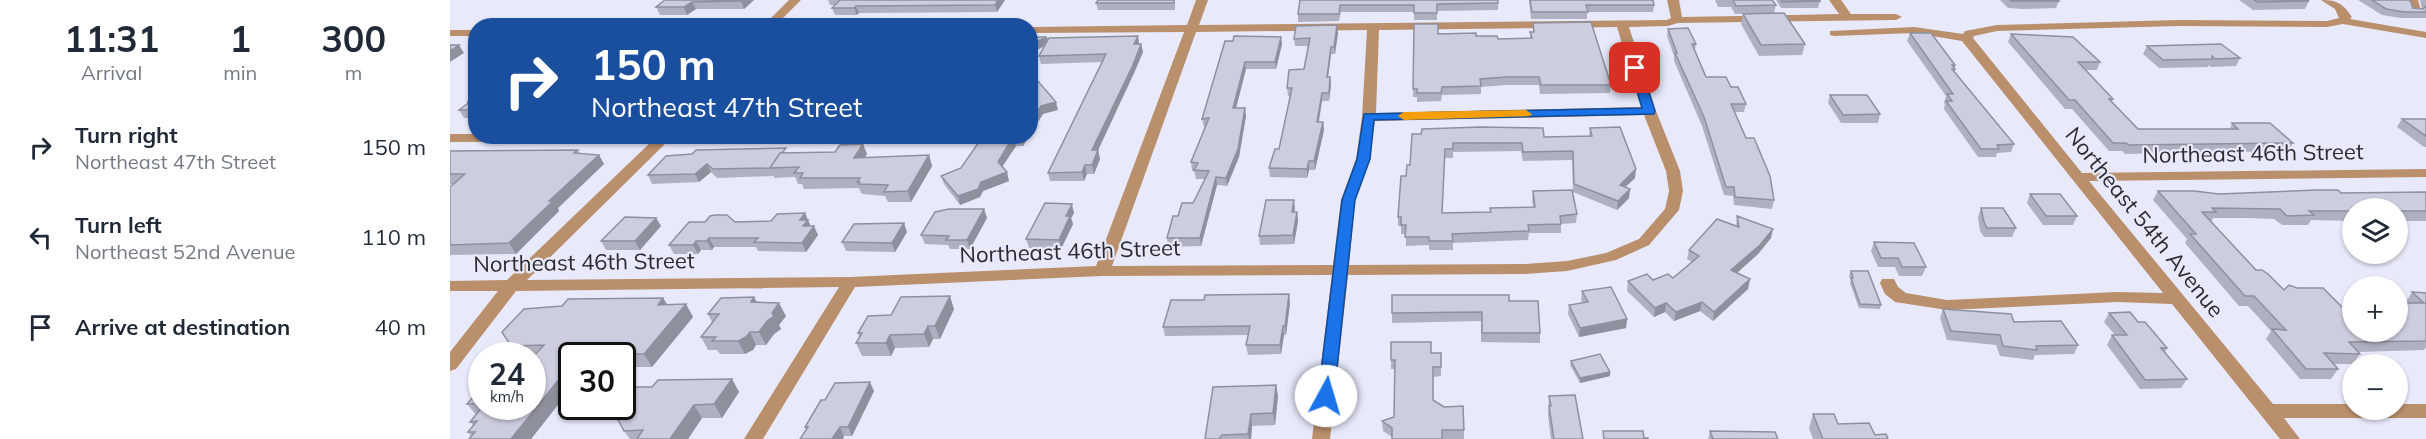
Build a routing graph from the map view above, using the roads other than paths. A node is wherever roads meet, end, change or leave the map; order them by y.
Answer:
1 (795, 0) edge
2 (1202, 0) edge
3 (1674, 0) edge
4 (1835, 0) edge
5 (2327, 0) edge
6 (1847, 17) junction
7 (1896, 17) dead end
8 (776, 18) edge
9 (1677, 20) junction
10 (2343, 21) junction
11 (1622, 24) junction
12 (1373, 28) junction
13 (1190, 29) junction
14 (1038, 30) edge
15 (450, 33) edge
16 (468, 33) edge
17 (1834, 33) dead end
18 (1968, 35) junction
19 (2426, 35) edge
20 (1649, 111) junction
21 (1369, 117) junction
22 (450, 138) edge
23 (468, 138) edge
24 (658, 144) edge
25 (2426, 173) edge
26 (2080, 177) junction
27 (1339, 269) junction
28 (1102, 271) junction
29 (850, 282) junction
30 (1888, 283) dead end
31 (513, 284) junction
32 (450, 286) edge
33 (2177, 299) junction
34 (450, 365) edge
35 (2268, 411) junction
36 (2426, 411) edge
37 (753, 439) edge
38 (1322, 439) edge
39 (2291, 439) edge

1 - 8 street
2 - 13 street
3 - 9 street
4 - 6 street
5 - 10 street
6 - 7 street
6 - 9 street
9 - 11 street
10 - 18 street
10 - 19 street
11 - 12 street
11 - 20 street
12 - 13 street
12 - 21 street
13 - 14 street
13 - 28 street
15 - 16 street
17 - 18 street
18 - 26 street, Northeast 54th Avenue
20 - 21 street
20 - 27 street, Northeast 46th Street
21 - 27 street
22 - 23 street
24 - 31 street
25 - 26 street, Northeast 46th Street
26 - 33 street, Northeast 54th Avenue
27 - 28 street, Northeast 46th Street
27 - 38 street
28 - 29 street, Northeast 46th Street
29 - 31 street, Northeast 46th Street
29 - 37 street
30 - 33 street
31 - 32 street, Northeast 46th Street
31 - 34 street
33 - 35 street, Northeast 54th Avenue
35 - 36 street
35 - 39 street, Northeast 54th Avenue

